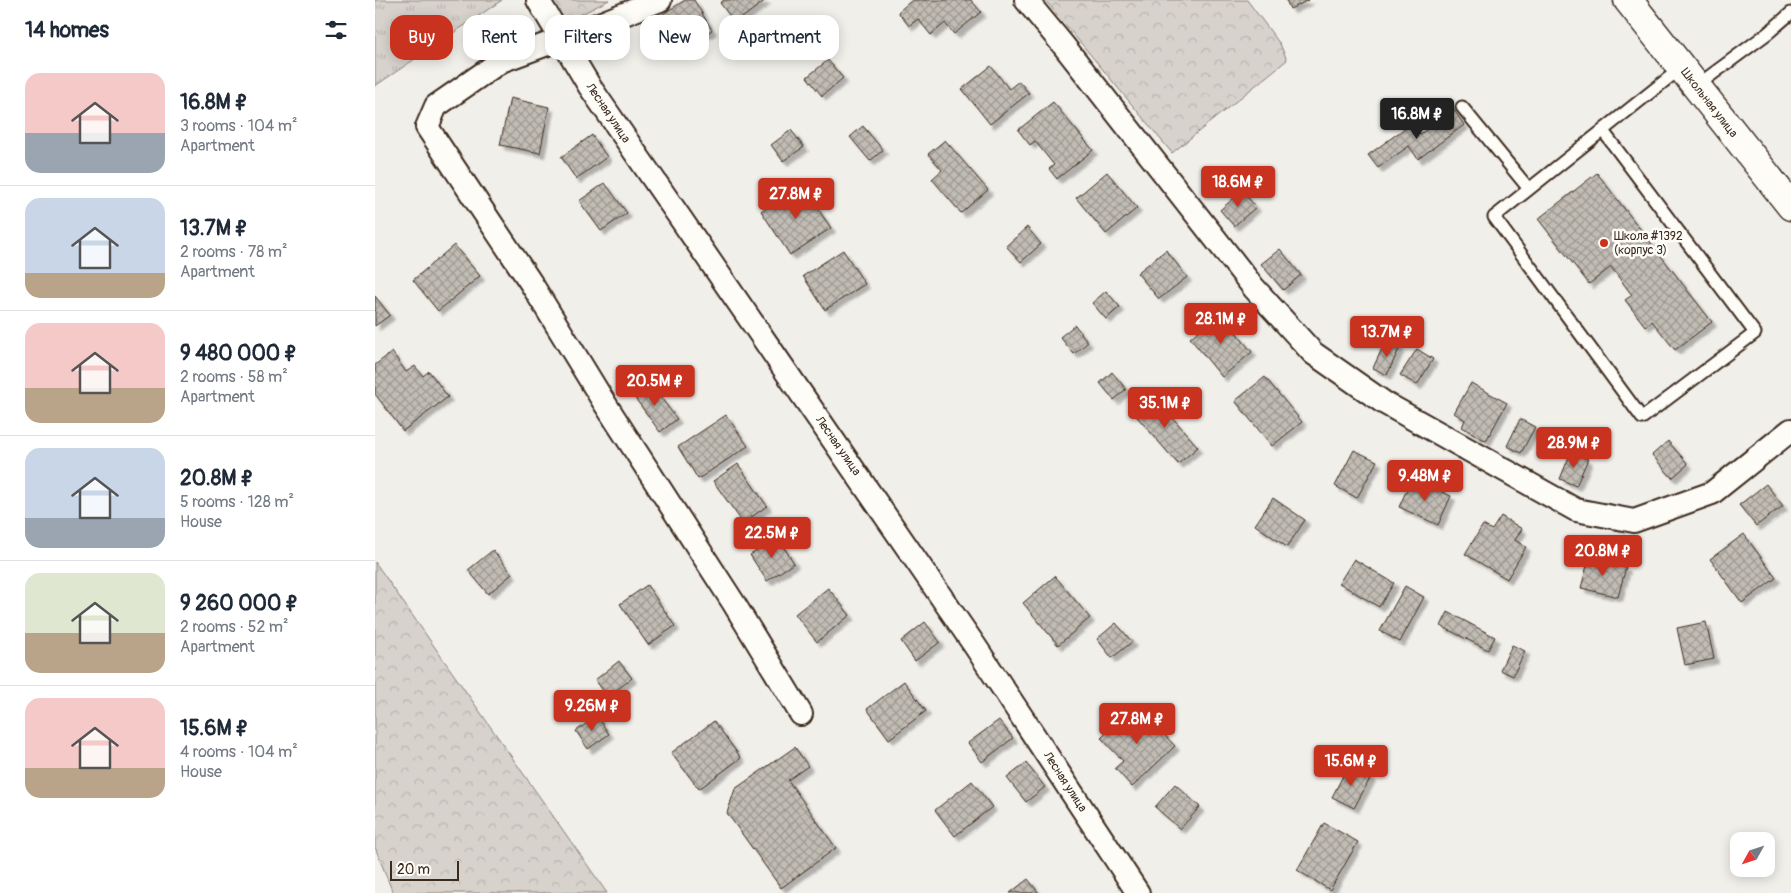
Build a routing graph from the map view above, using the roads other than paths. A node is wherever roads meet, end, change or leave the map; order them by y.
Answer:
1 (538, 0) edge
2 (660, 0) edge
3 (1026, 0) edge
4 (1628, 0) edge
5 (1791, 13) edge
6 (547, 15) edge
7 (622, 15) edge
8 (545, 45) edge
9 (574, 60) edge
10 (1688, 78) junction
11 (1462, 107) dead end
12 (1603, 131) junction
13 (1529, 189) junction
14 (1791, 206) edge
15 (1791, 430) edge
16 (801, 714) dead end
17 (1138, 893) edge

1 - 6 street, Лесная улица
2 - 7 street
3 - 15 street
4 - 10 street, Школьная улица
5 - 10 lane
8 - 16 street
9 - 17 street, Лесная улица
10 - 12 lane
10 - 14 street, Школьная улица
11 - 13 lane
12 - 13 lane
12 - 13 lane

